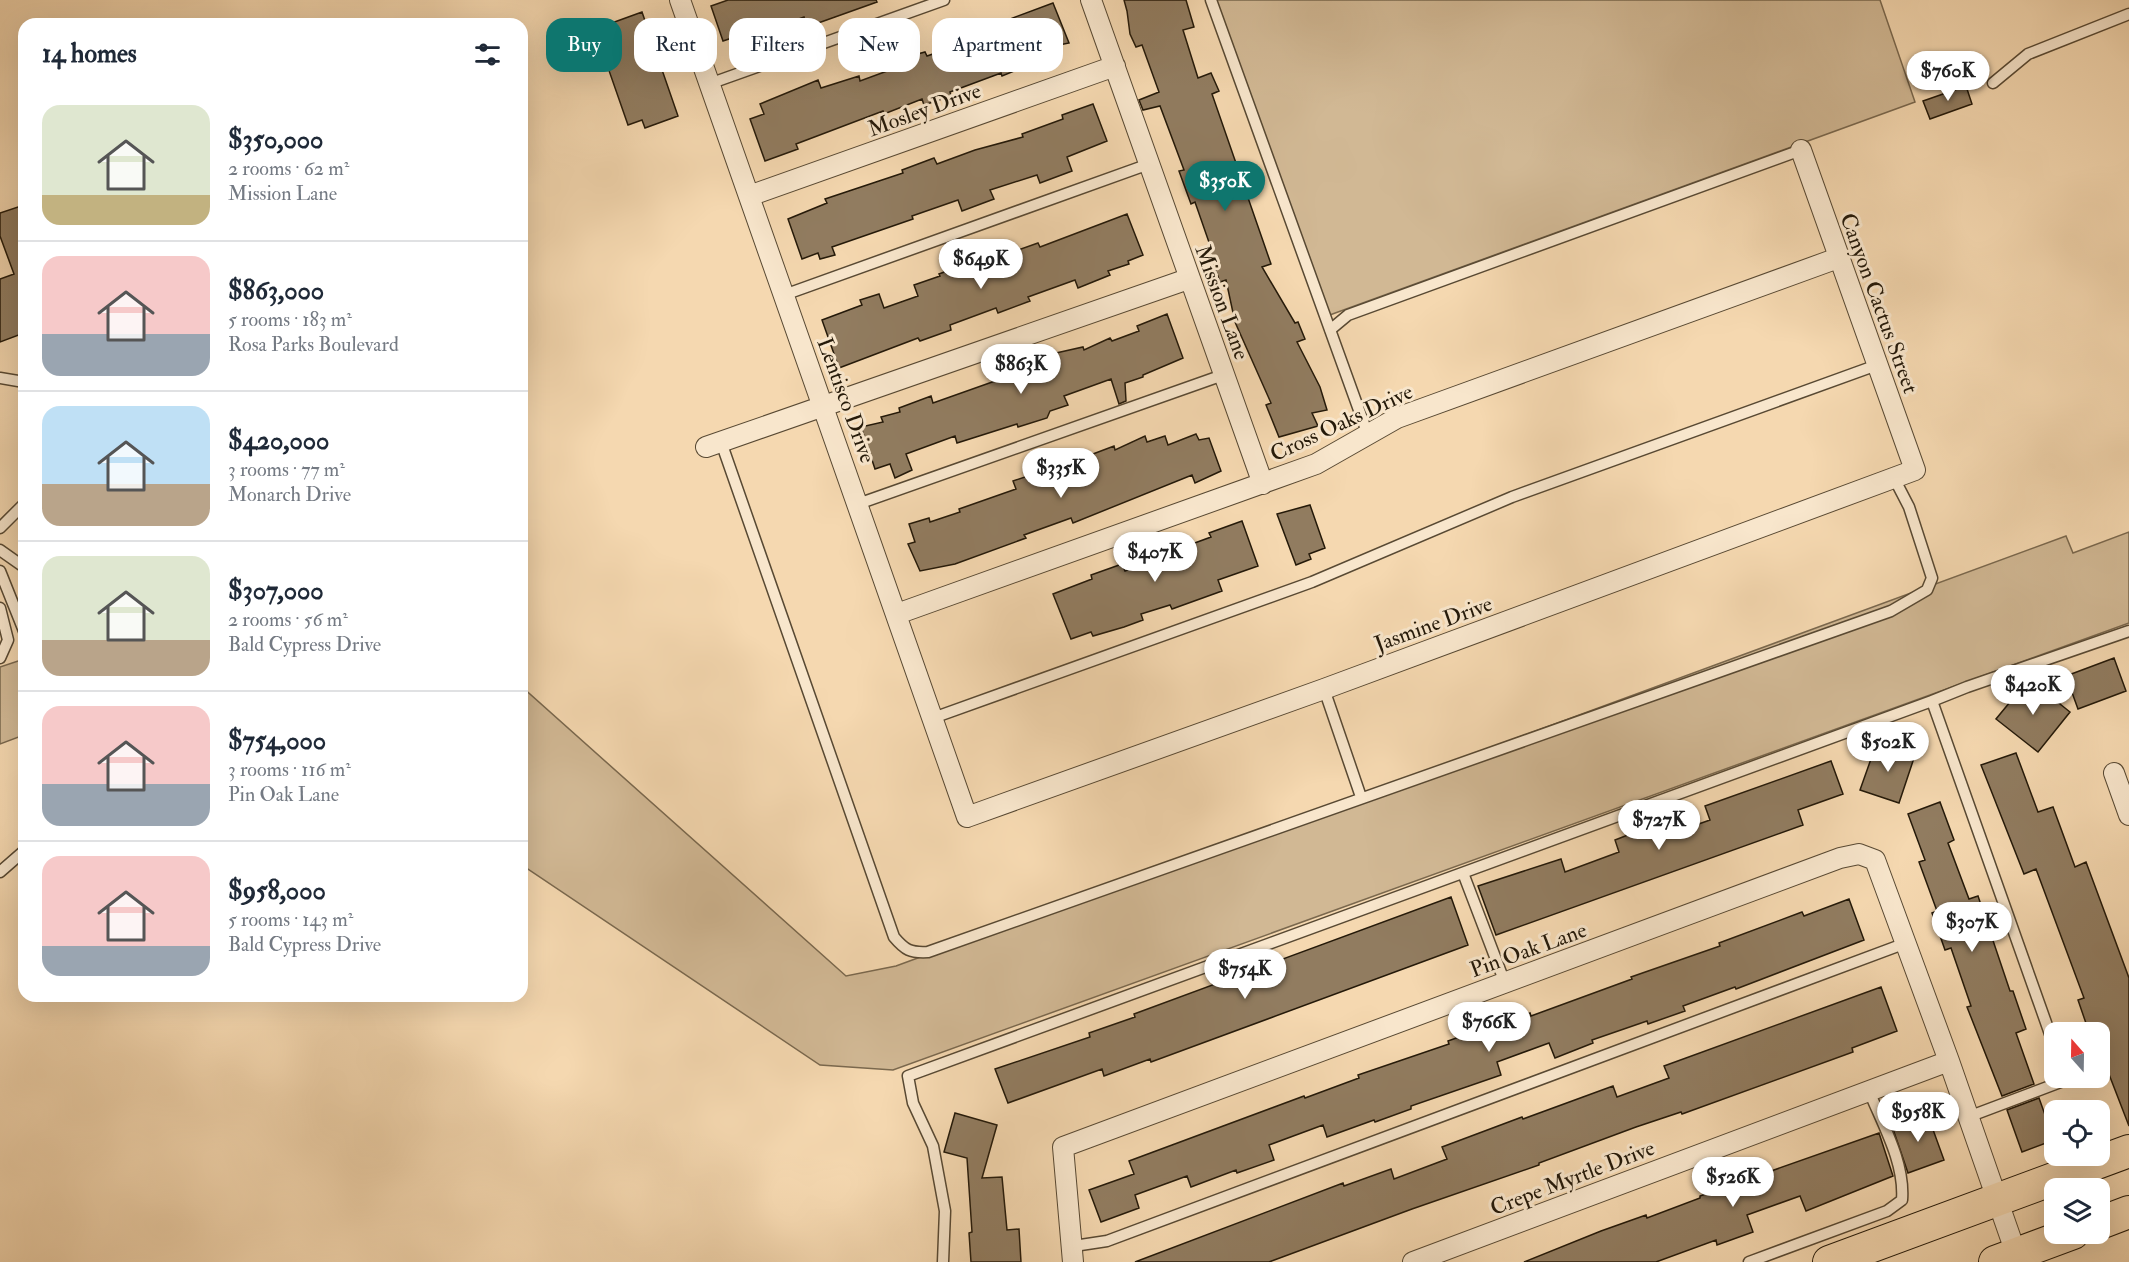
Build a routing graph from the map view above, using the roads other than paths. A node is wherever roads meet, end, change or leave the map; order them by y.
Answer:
1 (680, 0) edge
2 (944, 0) edge
3 (1091, 0) edge
4 (1211, 0) edge
5 (2129, 14) edge
6 (1115, 66) junction
7 (1993, 82) dead end
8 (709, 84) junction
9 (1801, 150) joint
10 (1149, 164) junction
11 (749, 196) junction
12 (1838, 258) junction
13 (1188, 279) junction
14 (784, 295) junction
15 (1330, 330) junction
16 (1876, 365) junction
17 (1223, 375) junction
18 (0, 378) edge
19 (18, 381) edge
20 (823, 406) junction
21 (1368, 435) junction
22 (713, 444) joint
23 (1915, 470) joint
24 (1894, 478) junction
25 (1263, 484) junction
26 (858, 504) junction
27 (18, 510) edge
28 (0, 528) edge
29 (0, 550) edge
30 (18, 563) edge
31 (0, 571) edge
32 (0, 608) edge
33 (897, 614) junction
34 (18, 616) edge
35 (2129, 631) edge
36 (0, 658) edge
37 (1324, 689) junction
38 (1932, 701) junction
39 (933, 718) junction
40 (2114, 773) dead end
41 (1361, 797) junction
42 (2129, 815) edge
43 (967, 817) joint
44 (18, 856) edge
45 (0, 872) edge
46 (1463, 873) junction
47 (1906, 943) junction
48 (1505, 983) junction
49 (2046, 1022) edge
50 (1949, 1061) junction
51 (2045, 1088) edge
52 (1869, 1091) junction
53 (1968, 1117) junction
54 (2129, 1151) edge
55 (1996, 1200) junction
56 (2129, 1212) edge
57 (2110, 1219) edge
58 (2046, 1244) edge
59 (1073, 1254) edge
60 (2010, 1259) edge
61 (943, 1262) edge
62 (1413, 1262) edge
63 (1749, 1262) edge
64 (1829, 1262) edge

1 - 8 street, Lentisco Drive
2 - 8 lane
3 - 6 street, Mission Lane
4 - 15 lane
5 - 7 lane
6 - 10 street, Mission Lane
6 - 11 street, Mosley Drive
8 - 11 street, Lentisco Drive
9 - 12 street, Canyon Cactus Street
9 - 15 lane
10 - 13 street, Mission Lane
10 - 14 lane
11 - 14 street, Lentisco Drive
12 - 16 street, Canyon Cactus Street
12 - 21 street, Cross Oaks Drive
13 - 17 street, Mission Lane
13 - 20 street
14 - 20 street, Lentisco Drive
15 - 21 lane
16 - 23 street, Canyon Cactus Street
16 - 39 lane
17 - 25 street, Mission Lane
17 - 26 lane
18 - 19 lane
20 - 22 street
20 - 26 street, Lentisco Drive
21 - 25 street, Cross Oaks Drive
22 - 41 lane
23 - 24 street, Jasmine Drive
24 - 37 street, Jasmine Drive
24 - 41 lane
25 - 33 street, Cross Oaks Drive
26 - 33 street, Lentisco Drive
27 - 28 lane
29 - 30 lane
31 - 34 lane
32 - 36 lane
33 - 39 street, Lentisco Drive
35 - 38 lane
37 - 41 lane
37 - 43 street, Jasmine Drive
38 - 46 lane
38 - 49 lane
39 - 43 street, Lentisco Drive
40 - 42 street
44 - 45 lane
46 - 48 lane
46 - 61 lane
47 - 48 street, Pin Oak Lane
47 - 50 street
47 - 59 lane
48 - 59 street, Pin Oak Lane
50 - 52 street, Crepe Myrtle Drive
50 - 53 street
51 - 53 lane
52 - 62 street, Crepe Myrtle Drive
52 - 63 lane
53 - 55 street
54 - 55 main road
55 - 60 street
55 - 64 main road
56 - 57 main road
58 - 60 main road

